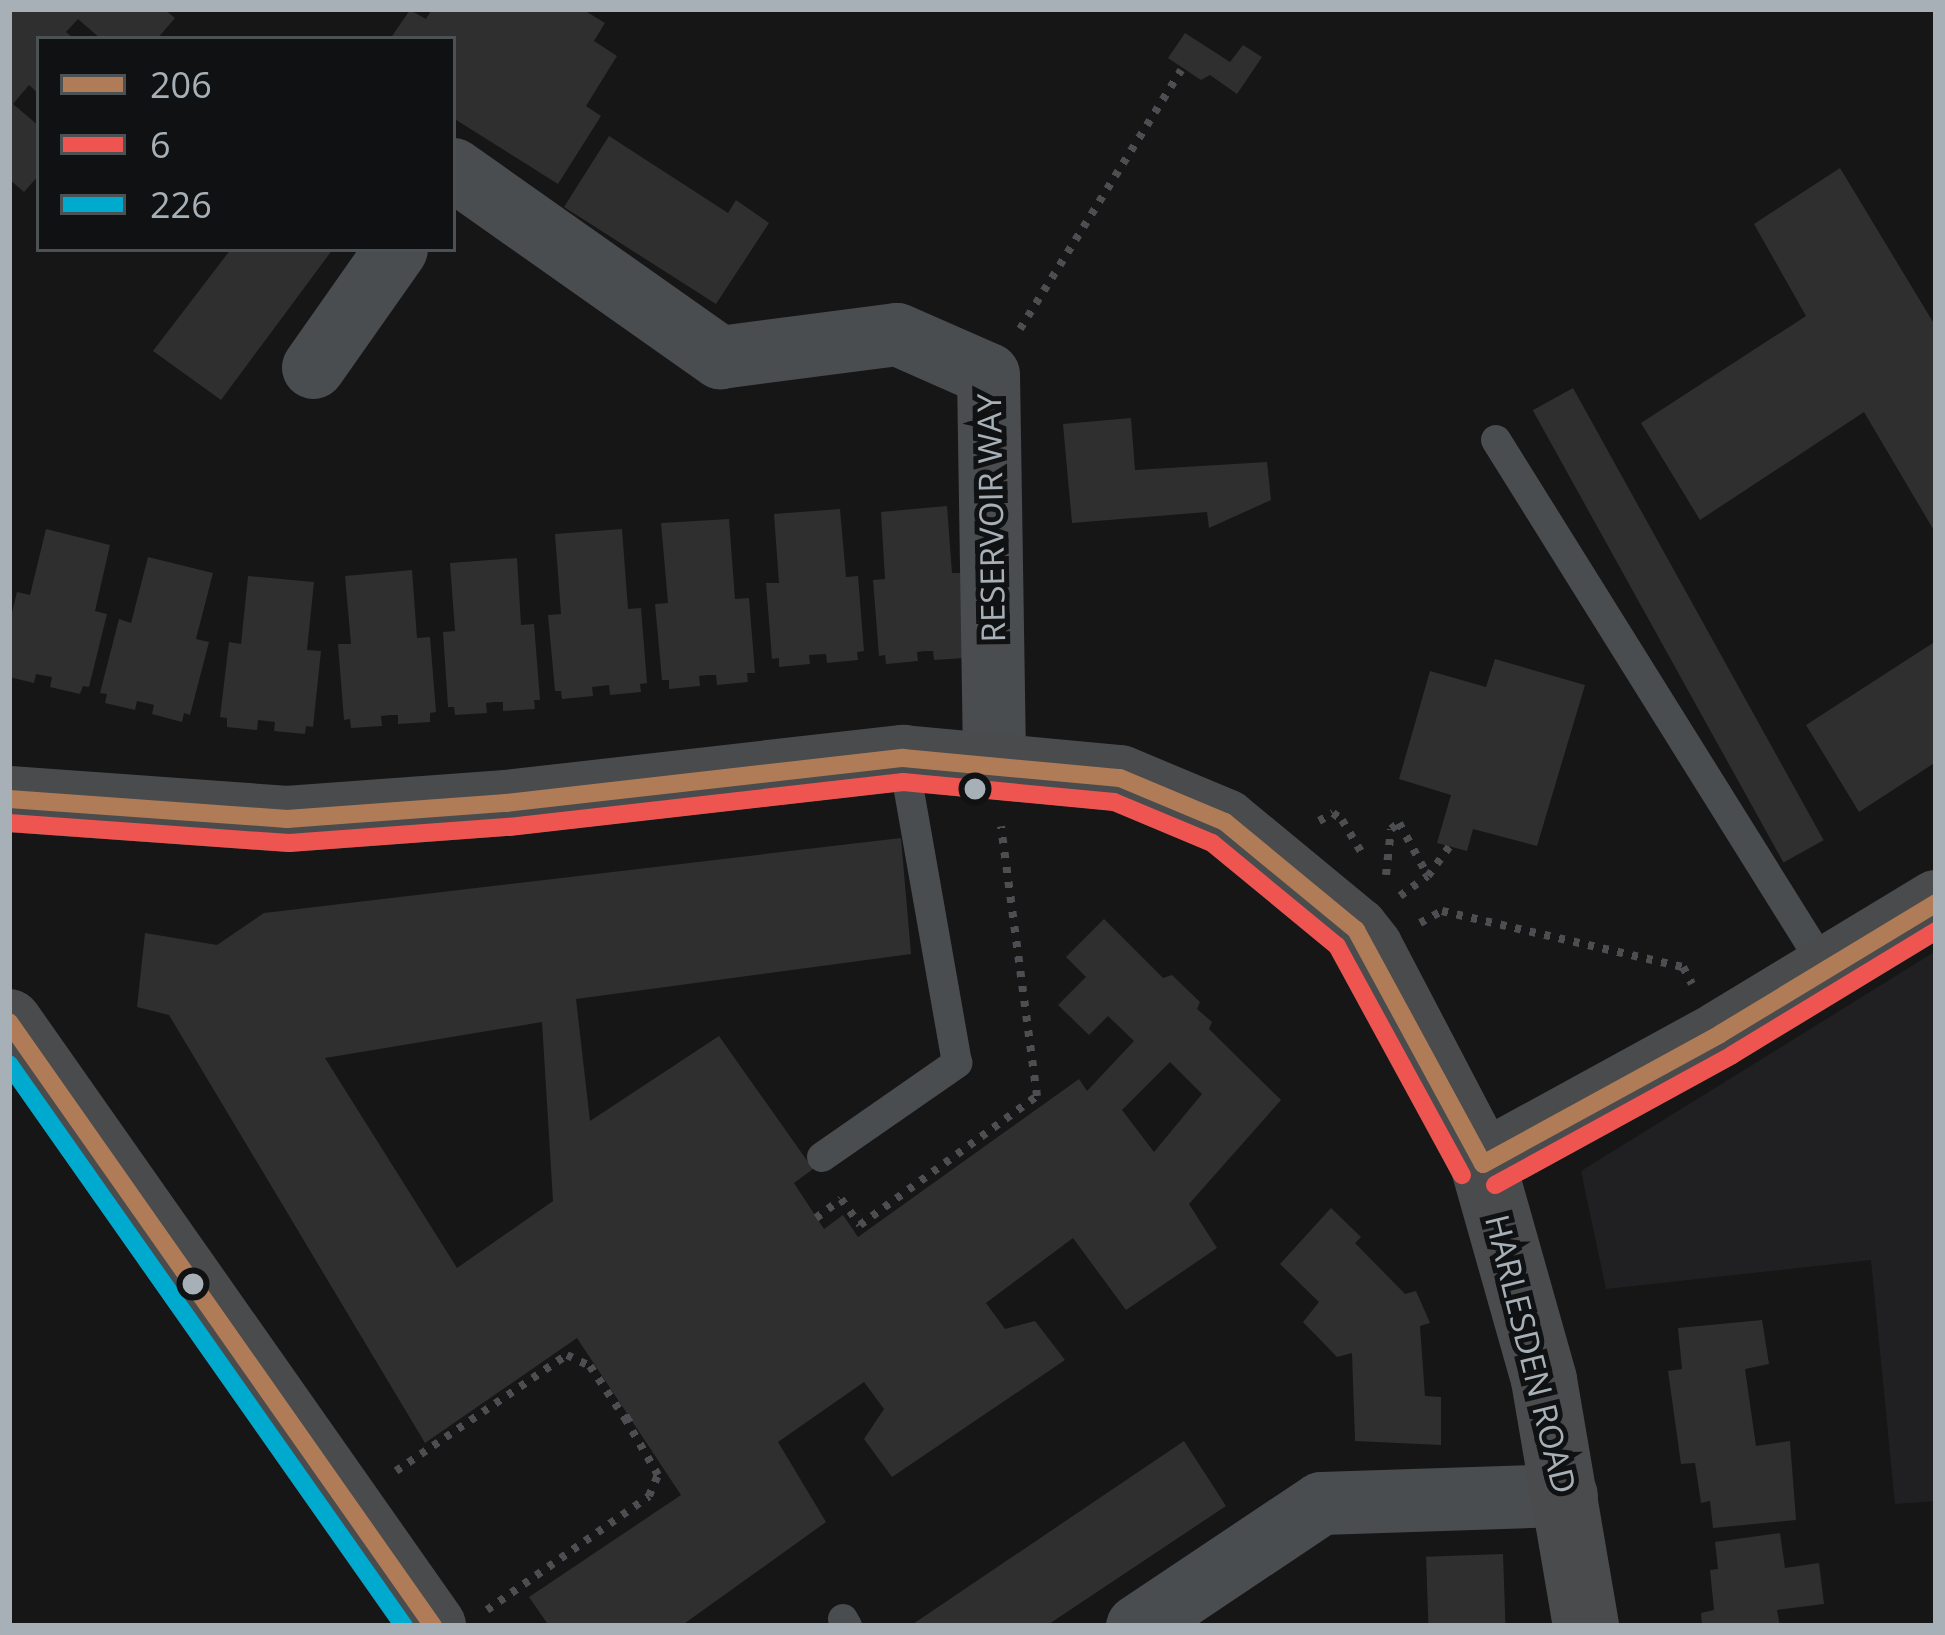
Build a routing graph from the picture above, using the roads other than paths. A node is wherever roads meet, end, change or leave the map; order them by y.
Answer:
1 (456, 171) edge
2 (394, 252) edge
3 (313, 367) dead end
4 (1496, 440) dead end
5 (904, 758) junction
6 (994, 762) junction
7 (9, 799) edge
8 (1936, 903) edge
9 (1826, 969) junction
10 (9, 1022) edge
11 (822, 1157) dead end
12 (1483, 1164) junction
13 (1566, 1496) junction
14 (457, 1620) edge
15 (1137, 1626) edge
16 (1586, 1626) edge

1 - 6 street, RESERVOIR WAY
2 - 3 street
4 - 9 lane
5 - 6 street, HARLESDEN ROAD
5 - 7 street, HARLESDEN ROAD
5 - 11 lane
6 - 12 street, HARLESDEN ROAD
8 - 9 street
9 - 12 street
10 - 14 street
12 - 13 street, HARLESDEN ROAD
13 - 15 street
13 - 16 street, HARLESDEN ROAD

